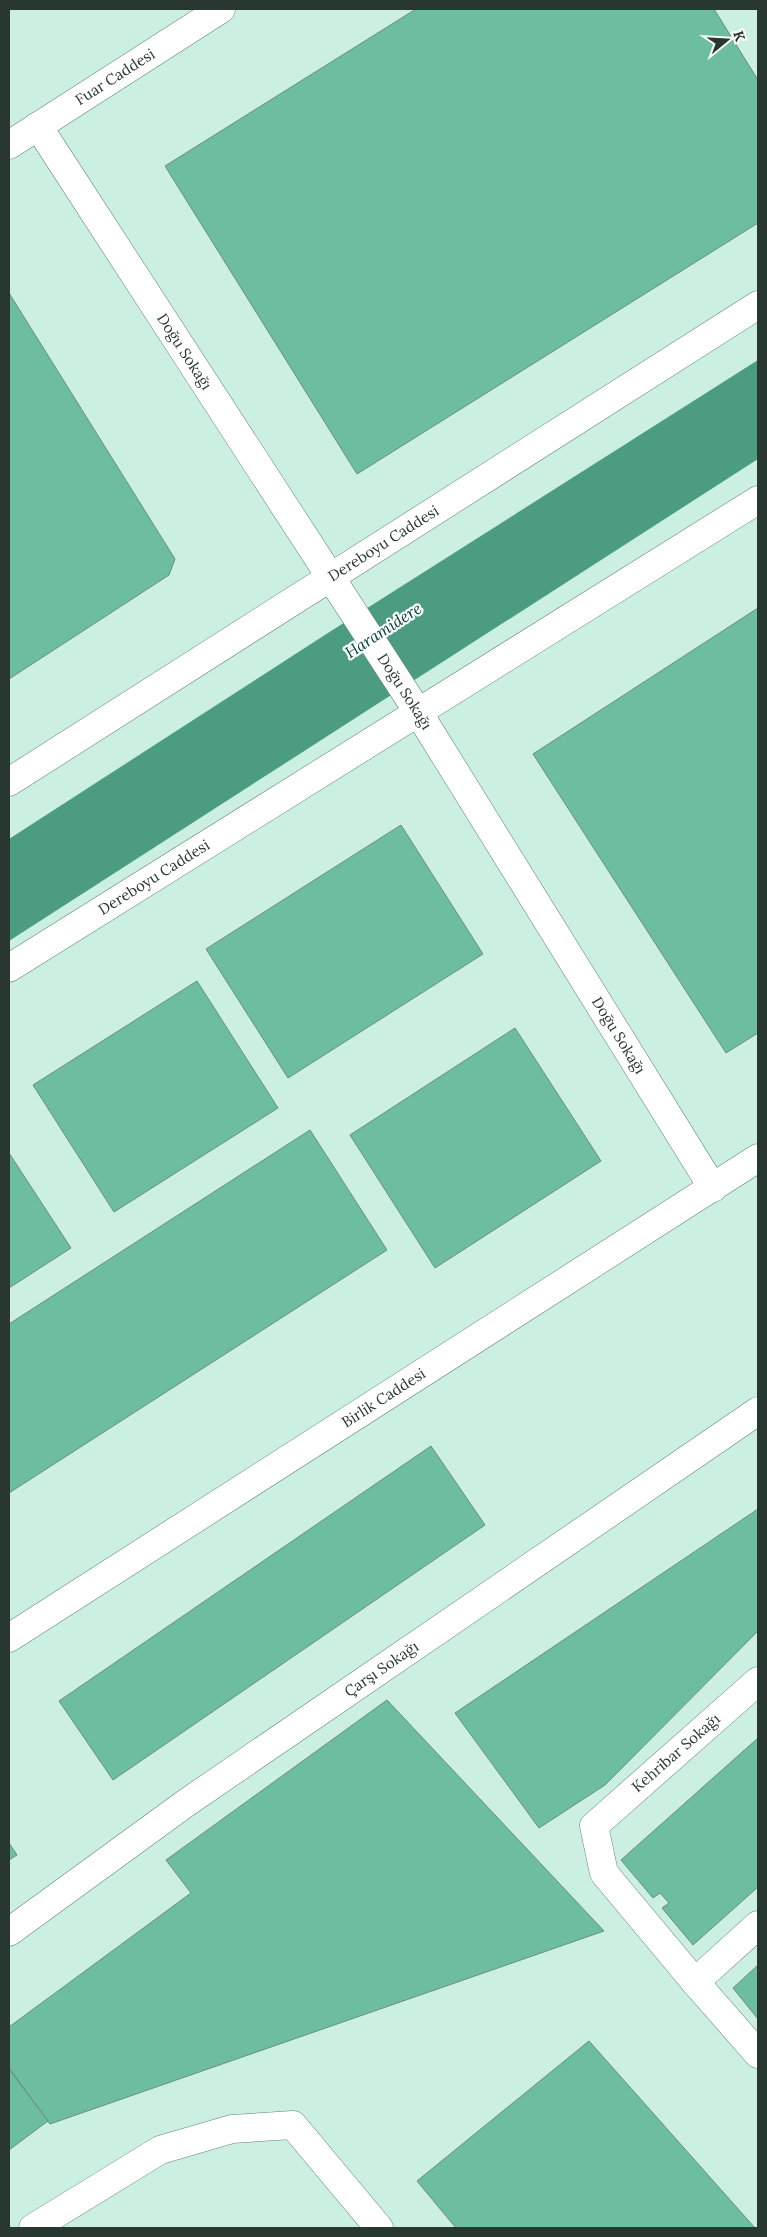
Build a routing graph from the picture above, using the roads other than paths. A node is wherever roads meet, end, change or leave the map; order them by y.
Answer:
1 (221, 9) edge
2 (38, 126) junction
3 (9, 145) edge
4 (758, 304) edge
5 (758, 500) edge
6 (330, 576) junction
7 (418, 712) junction
8 (9, 782) edge
9 (9, 968) edge
10 (758, 1158) edge
11 (713, 1188) junction
12 (758, 1411) edge
13 (9, 1638) edge
14 (758, 1681) edge
15 (758, 1925) edge
16 (9, 1932) edge
17 (694, 1982) junction
18 (758, 2054) edge
19 (33, 2228) edge
20 (379, 2228) edge

1 - 2 street, Fuar Caddesi
2 - 3 street, Fuar Caddesi
2 - 6 street, Doğu Sokağı
4 - 6 street, Dereboyu Caddesi
5 - 7 street, Dereboyu Caddesi
6 - 7 street, Doğu Sokağı
6 - 8 street, Dereboyu Caddesi
7 - 9 street, Dereboyu Caddesi
7 - 11 street, Doğu Sokağı
10 - 11 street, Birlik Caddesi
11 - 13 street, Birlik Caddesi
12 - 16 street, Çarşı Sokağı
14 - 17 street, Kehribar Sokağı
15 - 17 street
17 - 18 street
19 - 20 street

